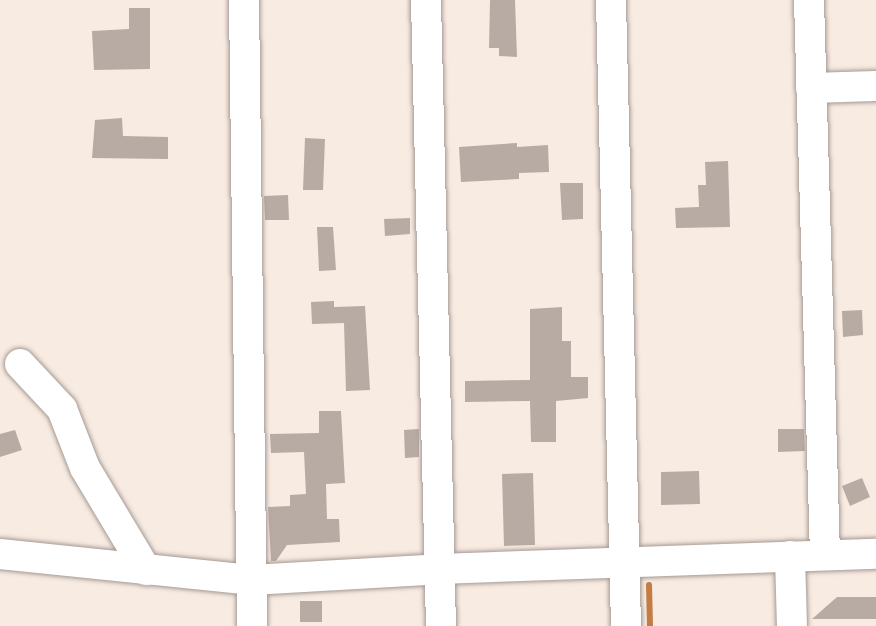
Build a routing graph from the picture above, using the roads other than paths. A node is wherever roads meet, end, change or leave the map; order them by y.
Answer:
1 (244, 0) edge
2 (426, 0) edge
3 (611, 0) edge
4 (809, 0) edge
5 (876, 86) edge
6 (811, 89) junction
7 (20, 364) dead end
8 (0, 554) edge
9 (876, 554) edge
10 (825, 555) junction
11 (790, 556) junction
12 (624, 563) junction
13 (439, 569) junction
14 (146, 570) junction
15 (251, 580) junction
16 (252, 626) edge
17 (441, 626) edge
18 (626, 626) edge
19 (792, 626) edge

1 - 15 street
2 - 13 street
3 - 12 street
4 - 6 street
5 - 6 street
6 - 10 street
7 - 14 street
8 - 14 street
9 - 10 street
10 - 11 street
11 - 12 street
11 - 19 street
12 - 13 street
12 - 18 street
13 - 15 street
13 - 17 street
14 - 15 street
15 - 16 street

